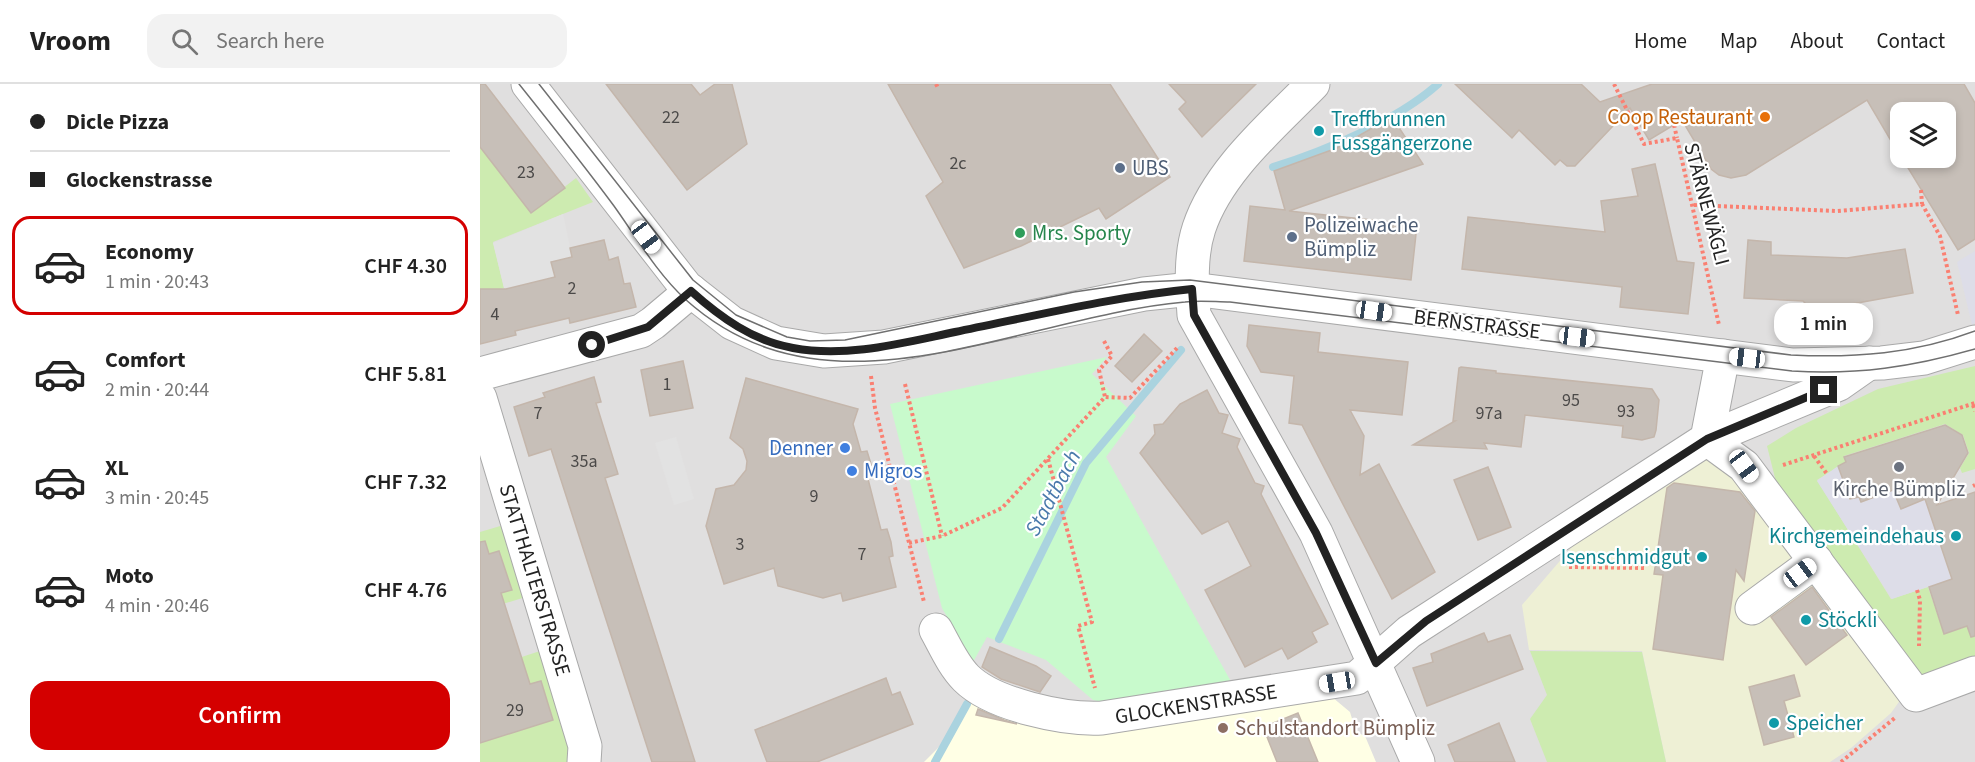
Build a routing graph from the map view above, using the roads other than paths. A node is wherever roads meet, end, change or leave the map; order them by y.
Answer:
1 (528, 84) edge
2 (1313, 84) edge
3 (1192, 289) junction
4 (691, 291) junction
5 (1966, 329) edge
6 (1721, 343) junction
7 (1869, 363) junction
8 (480, 374) edge
9 (480, 398) edge
10 (1707, 439) junction
11 (1816, 561) junction
12 (1752, 608) dead end
13 (936, 630) road end
14 (1376, 663) junction
15 (1975, 674) edge
16 (584, 762) edge
17 (1418, 762) edge

1 - 4 street, BERNSTRASSE
2 - 3 street
3 - 4 street, BERNSTRASSE
3 - 6 street, BERNSTRASSE
3 - 14 street
4 - 8 street
5 - 7 street, BERNSTRASSE
6 - 7 street, BERNSTRASSE
6 - 10 street
7 - 10 street, GLOCKENSTRASSE
9 - 16 street, STATTHALTERSTRASSE
10 - 11 street
10 - 14 street, GLOCKENSTRASSE
11 - 12 street
11 - 15 street
13 - 14 street, GLOCKENSTRASSE
14 - 17 street

